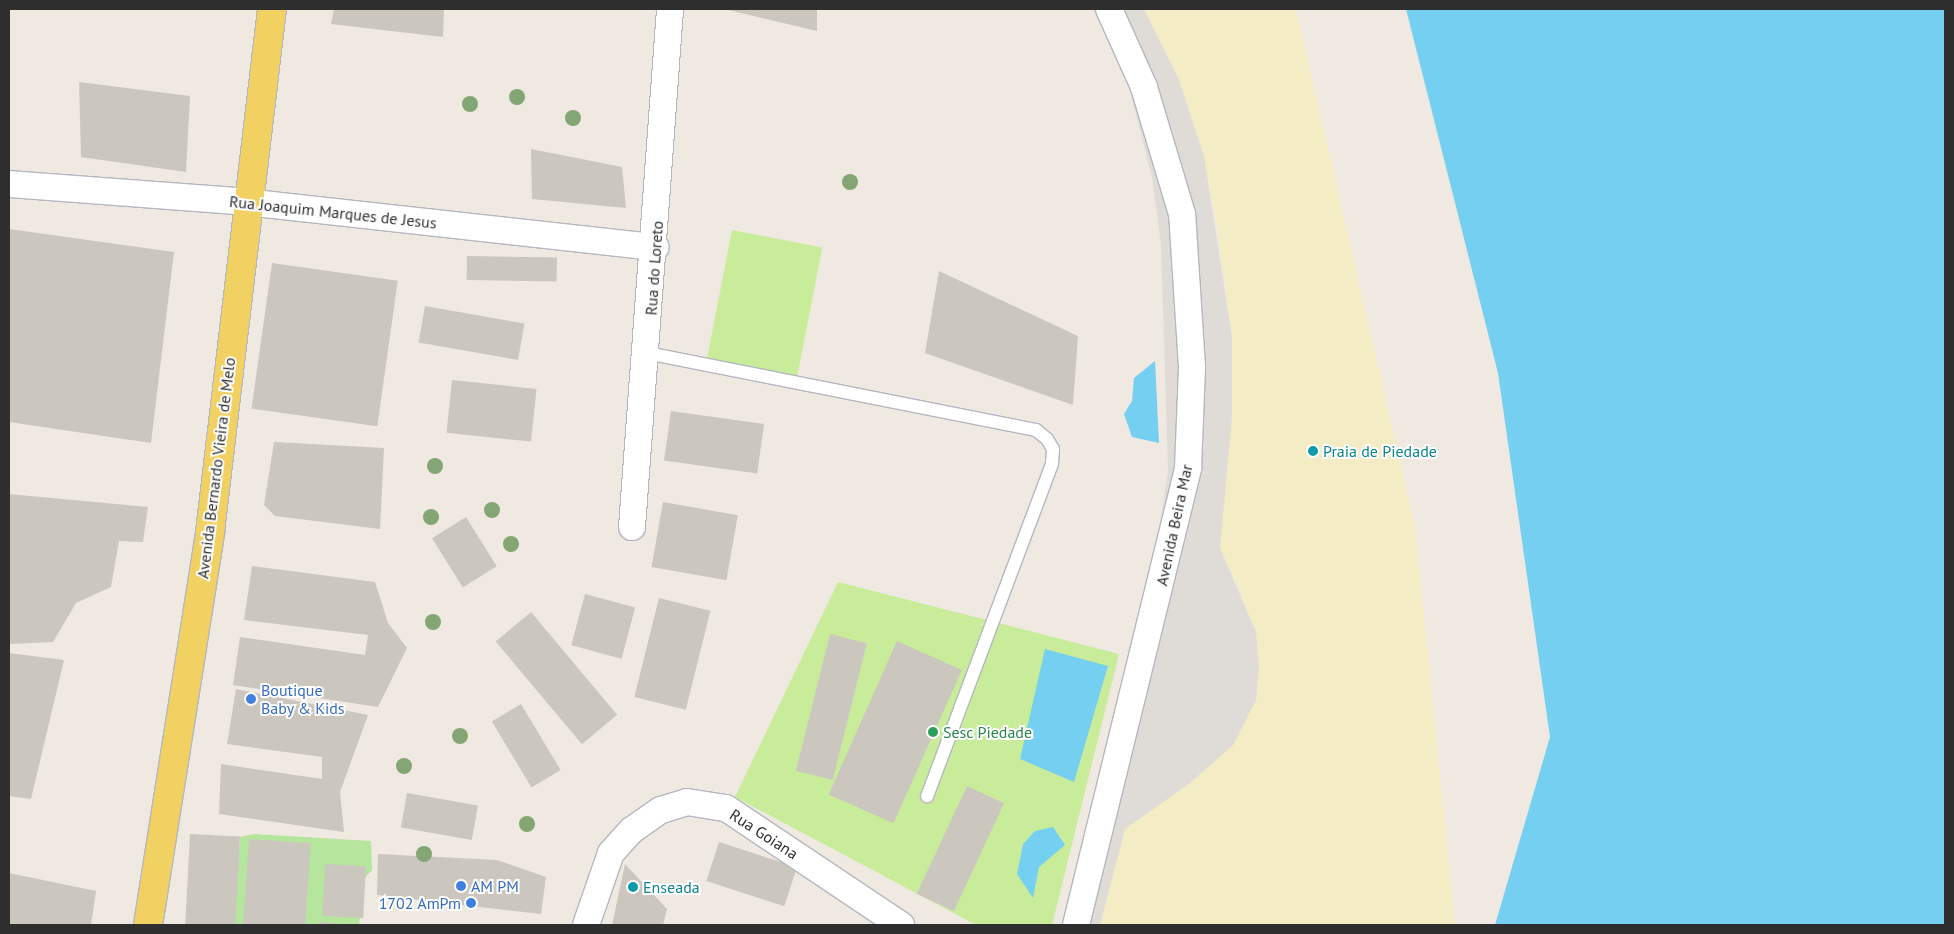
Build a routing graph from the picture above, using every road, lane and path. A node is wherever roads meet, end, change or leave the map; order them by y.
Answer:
1 (272, 9) edge
2 (670, 9) edge
3 (1108, 9) edge
4 (9, 184) edge
5 (246, 202) junction
6 (656, 248) junction
7 (647, 353) junction
8 (632, 526) dead end
9 (927, 796) dead end
10 (148, 925) edge
11 (586, 925) edge
12 (901, 925) edge
13 (1076, 925) edge

1 - 5 main road, Avenida Bernardo Vieira de Melo
2 - 6 street, Rua do Loreto
3 - 13 street, Avenida Beira Mar
4 - 5 street, Rua Joaquim Marques de Jesus
5 - 6 street, Rua Joaquim Marques de Jesus
5 - 10 main road, Avenida Bernardo Vieira de Melo
6 - 7 street, Rua do Loreto
7 - 8 street, Rua do Loreto
7 - 9 lane
11 - 12 street, Rua Goiana

